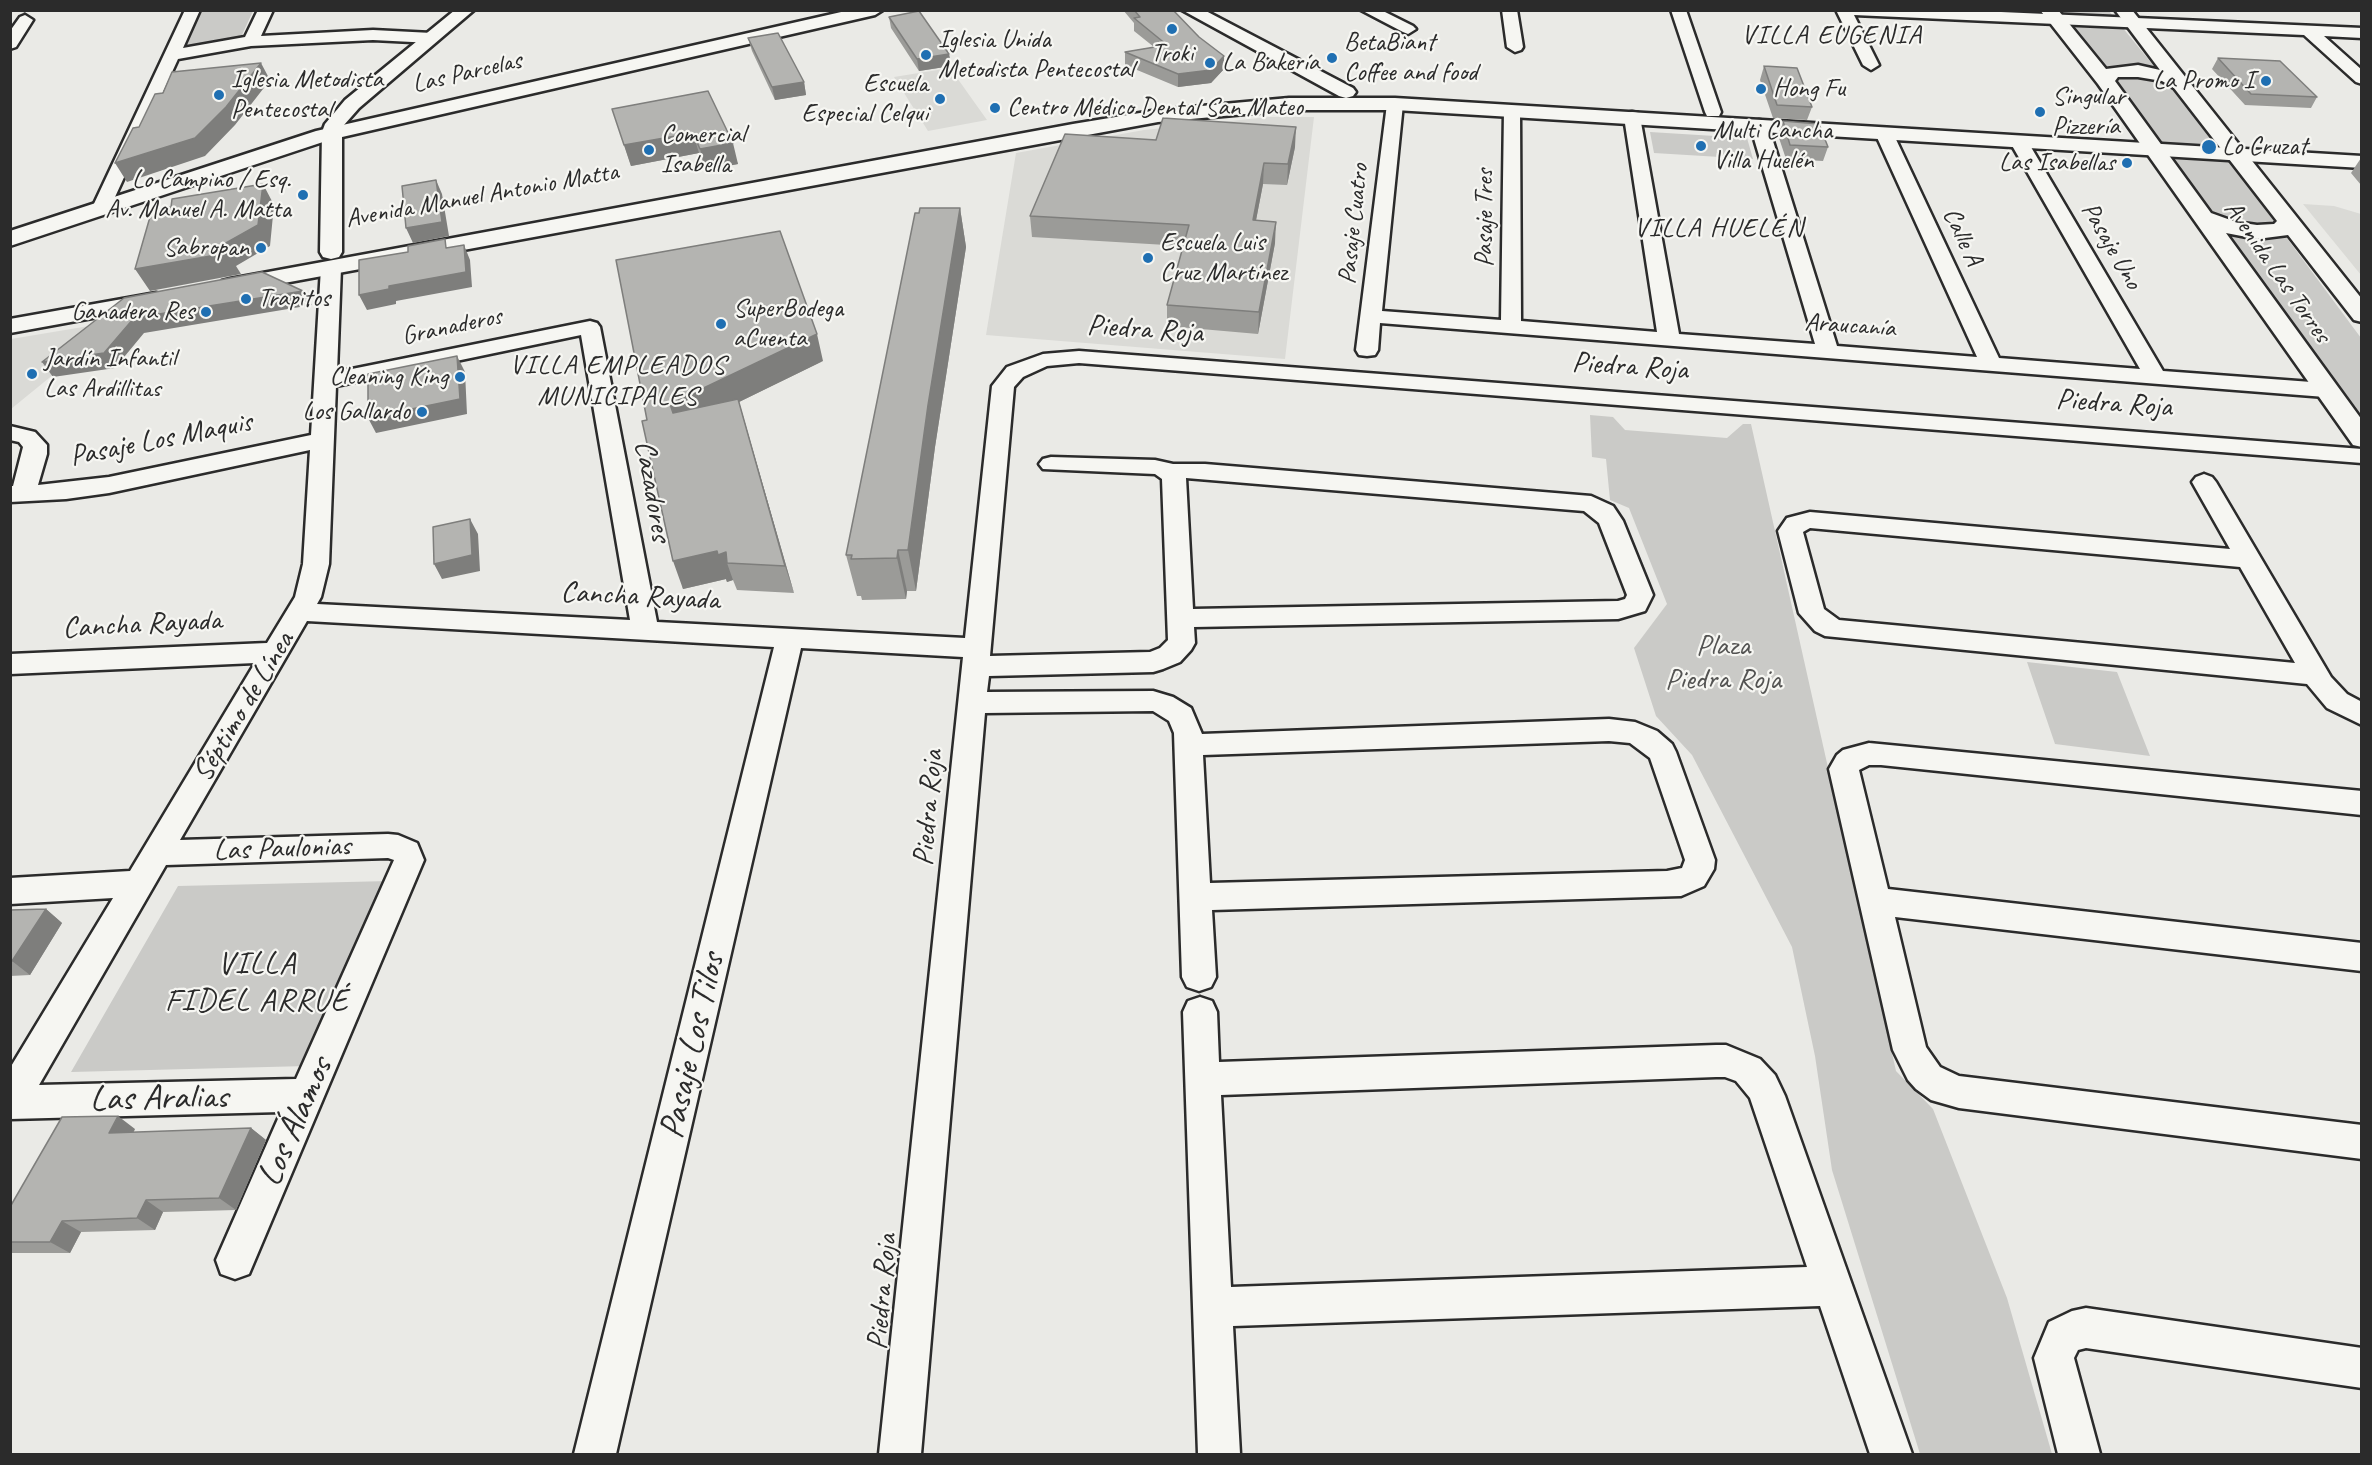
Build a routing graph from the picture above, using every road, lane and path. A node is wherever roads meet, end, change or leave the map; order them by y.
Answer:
1 (193, 10) edge
2 (266, 10) edge
3 (466, 10) edge
4 (875, 10) edge
5 (1190, 10) edge
6 (1368, 10) edge
7 (1509, 10) edge
8 (1678, 10) edge
9 (1843, 10) edge
10 (2051, 15) edge
11 (2128, 17) edge
12 (25, 20) dead end
13 (1408, 29) dead end
14 (2309, 31) junction
15 (2361, 33) edge
16 (432, 38) junction
17 (11, 41) edge
18 (251, 41) junction
19 (1515, 47) dead end
20 (172, 55) junction
21 (1871, 65) dead end
22 (2361, 79) edge
23 (2104, 80) junction
24 (2183, 85) junction
25 (1346, 92) junction
26 (1386, 104) junction
27 (1512, 111) junction
28 (1713, 112) junction
29 (1632, 117) junction
30 (1759, 125) junction
31 (332, 132) junction
32 (1884, 133) junction
33 (2019, 142) junction
34 (2151, 144) junction
35 (2230, 149) junction
36 (2361, 150) edge
37 (2361, 162) edge
38 (101, 207) junction
39 (2205, 218) junction
40 (2288, 222) junction
41 (10, 239) edge
42 (331, 260) junction
43 (207, 282) edge
44 (10, 310) edge
45 (2361, 315) edge
46 (1371, 316) junction
47 (10, 326) edge
48 (1511, 326) junction
49 (590, 327) joint
50 (1669, 339) junction
51 (1367, 350) dead end
52 (1828, 351) junction
53 (1990, 364) junction
54 (2155, 376) junction
55 (326, 381) junction
56 (2325, 390) junction
57 (10, 433) edge
58 (2361, 439) edge
59 (323, 440) junction
60 (2361, 456) edge
61 (1051, 464) dead end
62 (1170, 471) junction
63 (2204, 482) dead end
64 (17, 494) edge
65 (2248, 559) junction
66 (301, 612) junction
67 (1182, 618) junction
68 (645, 631) junction
69 (790, 638) junction
70 (277, 652) junction
71 (976, 657) junction
72 (10, 664) edge
73 (2315, 675) junction
74 (971, 703) junction
75 (2361, 715) edge
76 (1188, 745) junction
77 (2361, 803) edge
78 (158, 852) junction
79 (406, 852) joint
80 (140, 883) junction
81 (10, 891) edge
82 (1195, 897) junction
83 (1874, 901) junction
84 (2361, 957) edge
85 (1203, 1079) junction
86 (308, 1095) junction
87 (10, 1102) edge
88 (2361, 1142) edge
89 (235, 1260) dead end
90 (1833, 1286) junction
91 (1213, 1307) junction
92 (2361, 1368) edge
93 (595, 1455) edge
94 (900, 1455) edge
95 (1219, 1455) edge
96 (1890, 1455) edge
97 (2079, 1455) edge

1 - 20 street
2 - 18 street
3 - 16 main road
4 - 31 main road, Las Parcelas
5 - 25 main road
6 - 13 street
7 - 19 street
8 - 28 street
9 - 10 street
9 - 21 street
10 - 11 street
10 - 23 main road, Avenida Las Torres
11 - 14 street
11 - 24 main road, Avenida Las Torres
12 - 17 street
14 - 15 street
14 - 22 street
16 - 18 street
16 - 31 main road
18 - 20 street
20 - 38 street
23 - 24 main road
23 - 34 main road, Avenida Las Torres
24 - 35 main road, Avenida Las Torres
25 - 26 main road
25 - 28 main road, Avenida Manuel Antonio Matta
25 - 42 main road, Avenida Manuel Antonio Matta
26 - 27 main road, Avenida Manuel Antonio Matta
26 - 42 main road, Avenida Manuel Antonio Matta
26 - 46 street, Pasaje Cuatro
27 - 29 main road, Avenida Manuel Antonio Matta
27 - 48 street, Pasaje Tres
28 - 34 main road, Avenida Manuel Antonio Matta
29 - 30 main road, Avenida Manuel Antonio Matta
29 - 50 street
30 - 32 main road, Avenida Manuel Antonio Matta
30 - 52 street
31 - 38 main road, Las Parcelas
31 - 42 main road
32 - 33 main road, Avenida Manuel Antonio Matta
32 - 53 street, Calle A
33 - 34 main road, Avenida Manuel Antonio Matta
33 - 54 street, Pasaje Uno
34 - 35 main road, Avenida Manuel Antonio Matta
34 - 39 main road, Avenida Las Torres
35 - 36 main road, Avenida Manuel Antonio Matta
35 - 37 main road, Avenida Manuel Antonio Matta
35 - 40 main road, Avenida Las Torres
38 - 41 main road, Las Parcelas
39 - 40 main road
39 - 56 main road, Avenida Las Torres
40 - 45 main road, Avenida Las Torres
42 - 43 main road, Avenida Manuel Antonio Matta
42 - 55 street, Séptimo de Línea
44 - 47 main road
46 - 48 street, Araucanía
46 - 51 street, Pasaje Cuatro
48 - 50 street, Araucanía
49 - 55 street, Granaderos
49 - 68 street, Cazadores
50 - 52 street, Araucanía
52 - 53 street, Araucanía
53 - 54 street, Araucanía
54 - 56 street, Araucanía
55 - 59 street, Séptimo de Línea
56 - 58 main road, Avenida Las Torres
57 - 64 street
59 - 64 street, Pasaje Los Maquis
59 - 66 street, Séptimo de Línea
60 - 71 street, Piedra Roja
61 - 62 street
62 - 67 street
62 - 67 street
63 - 65 street
65 - 73 street
65 - 73 street
66 - 68 street, Cancha Rayada
66 - 70 street, Séptimo de Línea
67 - 71 street, Cancha Rayada
68 - 69 street, Cancha Rayada
69 - 71 street, Cancha Rayada
69 - 93 street, Pasaje Los Tilos
70 - 72 street, Cancha Rayada
70 - 78 street, Séptimo de Línea
71 - 74 street, Piedra Roja
73 - 75 street
74 - 76 street
74 - 94 street, Piedra Roja
76 - 82 street
76 - 82 street
77 - 83 street
78 - 79 street, Las Paulonias
78 - 80 street, Séptimo de Línea
79 - 86 street, Los Álamos
80 - 81 street
80 - 87 street, Séptimo de Línea
82 - 85 street
83 - 84 street
83 - 88 street
85 - 90 street
85 - 91 street
86 - 87 street, Las Aralias
86 - 89 street, Los Álamos
90 - 91 street
90 - 96 street
91 - 95 street
92 - 97 street

